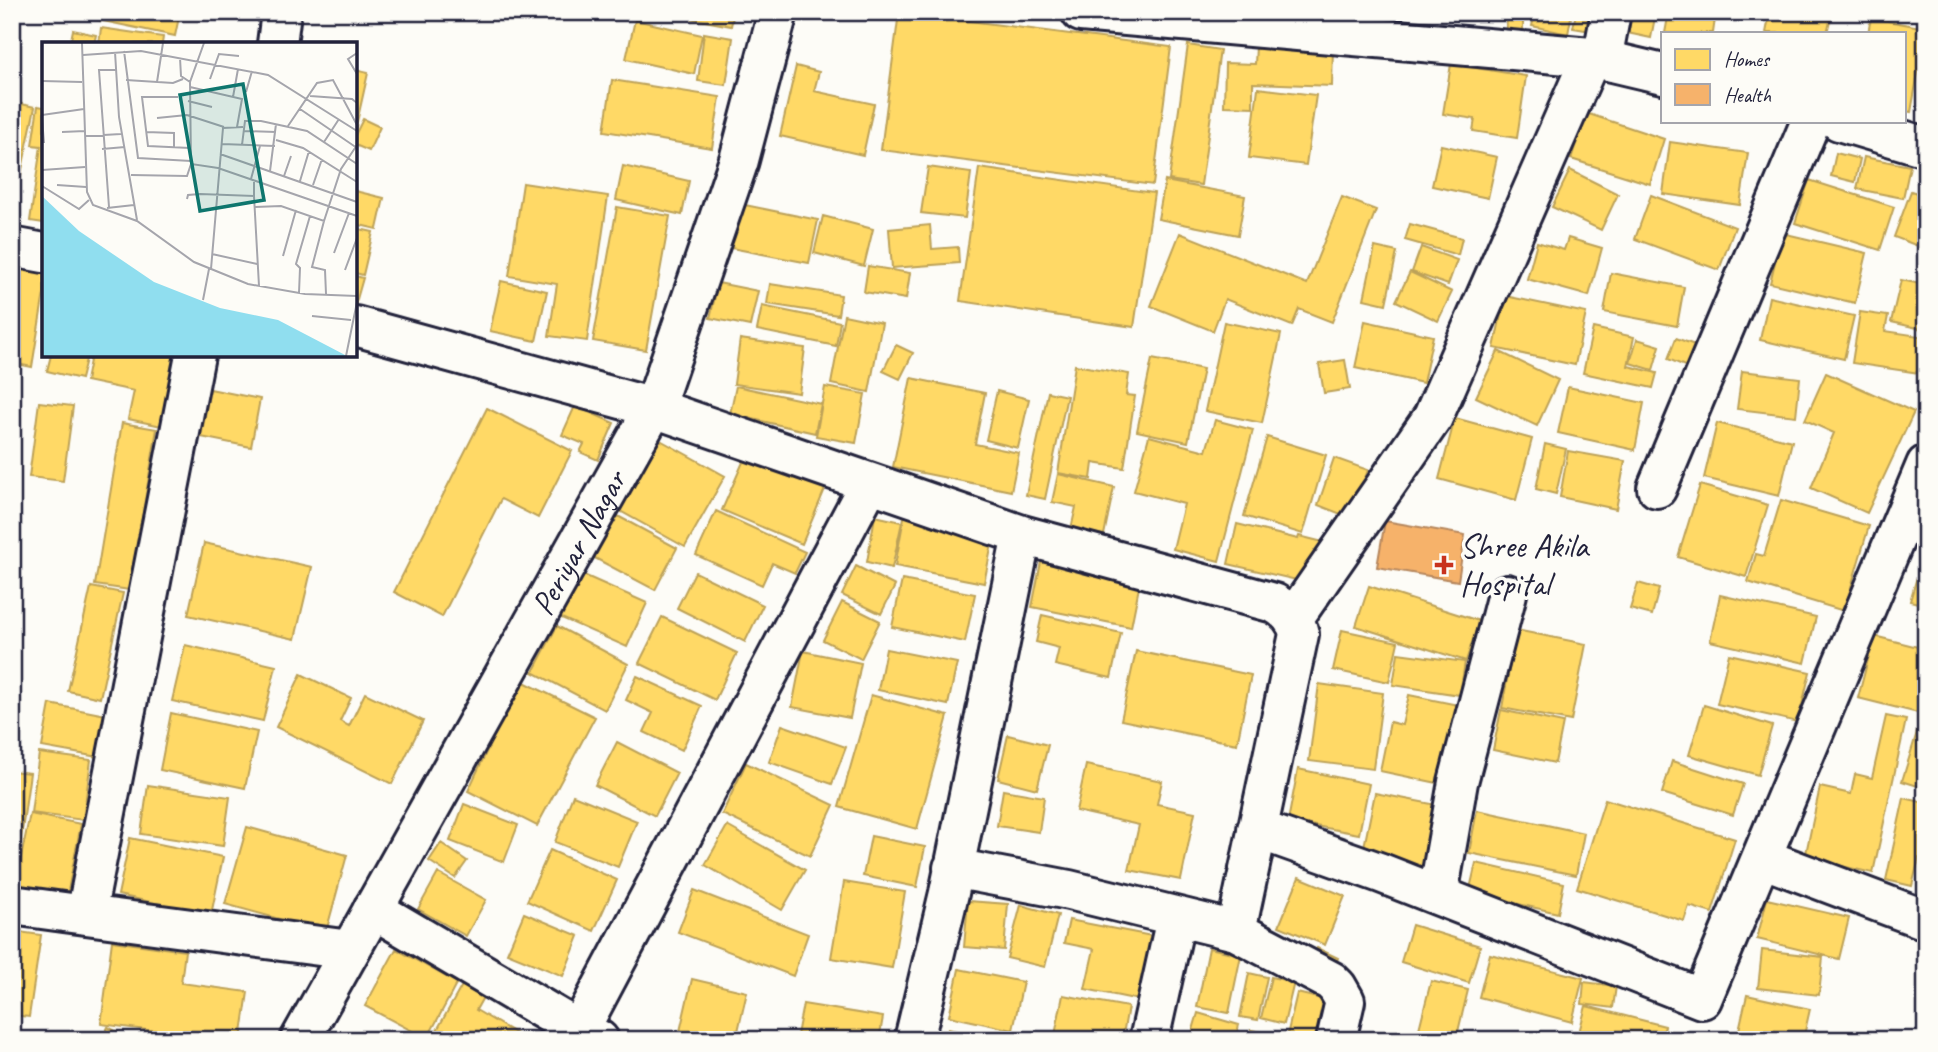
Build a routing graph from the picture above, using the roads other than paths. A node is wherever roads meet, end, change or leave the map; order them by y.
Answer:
1 (281, 12) edge
2 (778, 12) edge
3 (1081, 12) edge
4 (1611, 12) edge
5 (277, 42) edge
6 (1597, 58) junction
7 (1661, 74) edge
8 (1811, 122) edge
9 (1842, 122) edge
10 (1926, 147) edge
11 (12, 247) edge
12 (42, 253) edge
13 (357, 327) edge
14 (195, 357) edge
15 (654, 408) junction
16 (1926, 465) edge
17 (869, 484) junction
18 (1657, 488) dead end
19 (1023, 535) junction
20 (1507, 594) dead end
21 (1293, 619) junction
22 (1257, 829) junction
23 (1762, 858) junction
24 (953, 868) junction
25 (1438, 895) junction
26 (12, 905) edge
27 (373, 909) junction
28 (86, 915) junction
29 (1177, 918) junction
30 (1926, 920) edge
31 (1236, 931) junction
32 (350, 950) junction
33 (584, 1037) edge
34 (300, 1040) edge
35 (914, 1040) edge
36 (1149, 1040) edge
37 (1336, 1040) edge

1 - 5 street
2 - 15 street, Periyar Nagar
3 - 6 street
4 - 6 street
6 - 7 street
6 - 21 street
8 - 18 street
9 - 10 street
11 - 12 street
13 - 15 street
14 - 28 street
15 - 17 street
15 - 27 street, Periyar Nagar
16 - 23 street
17 - 19 street
17 - 33 street
19 - 21 street
19 - 24 street
20 - 25 street
21 - 22 street
22 - 25 street
22 - 31 street
23 - 25 street
23 - 30 street
24 - 29 street
24 - 35 street
26 - 28 street
27 - 32 street, Periyar Nagar
27 - 33 street
28 - 32 street
29 - 31 street
29 - 36 street
31 - 37 street
32 - 34 street, Periyar Nagar

